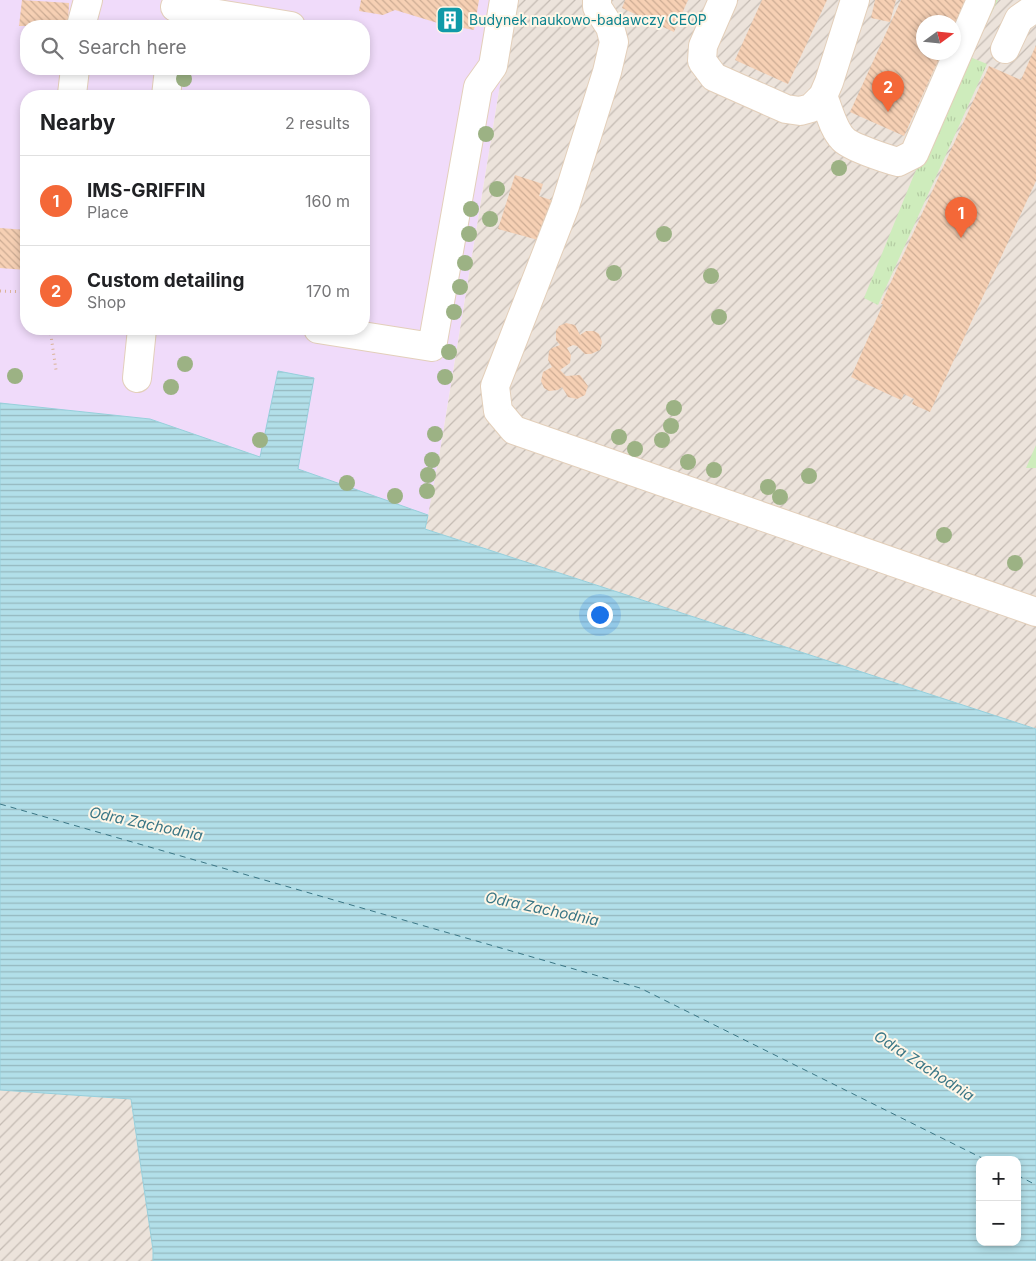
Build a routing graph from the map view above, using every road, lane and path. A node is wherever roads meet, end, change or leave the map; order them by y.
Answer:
1 (88, 0) edge
2 (504, 0) edge
3 (596, 0) edge
4 (723, 0) edge
5 (855, 0) edge
6 (981, 0) edge
7 (1036, 7) edge
8 (175, 11) edge
9 (83, 20) edge
10 (245, 20) edge
11 (1005, 49) dead end
12 (168, 75) edge
13 (167, 90) edge
14 (823, 96) junction
15 (0, 291) edge
16 (20, 292) edge
17 (51, 335) edge
18 (141, 335) edge
19 (354, 335) edge
20 (56, 370) dead end
21 (137, 378) dead end
22 (1036, 612) edge

1 - 9 lane
2 - 19 lane
3 - 22 lane
4 - 14 lane
5 - 14 lane
6 - 14 lane
7 - 11 lane
8 - 10 lane
12 - 13 lane
15 - 16 path
17 - 20 path
18 - 21 lane

